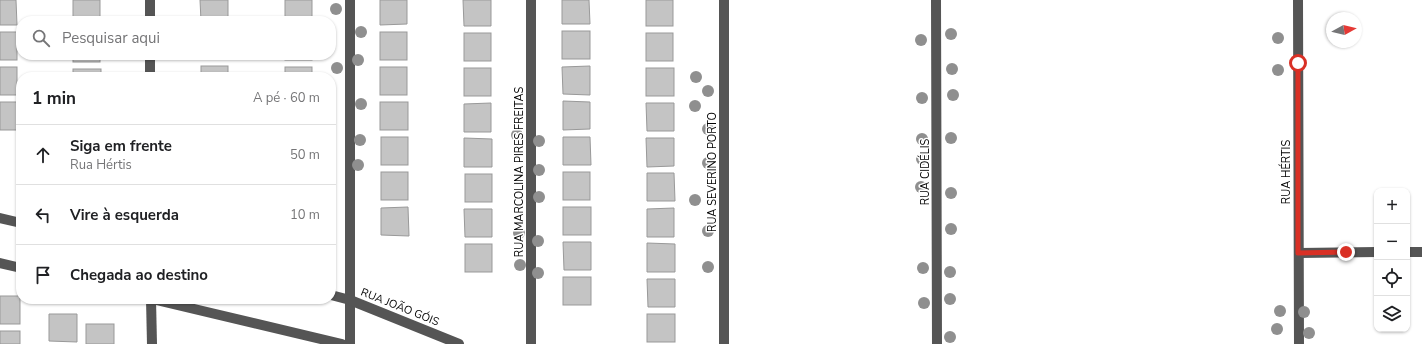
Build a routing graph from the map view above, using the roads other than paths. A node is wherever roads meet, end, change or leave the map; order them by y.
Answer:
1 (150, 0) edge
2 (350, 0) edge
3 (530, 0) edge
4 (724, 0) edge
5 (936, 0) edge
6 (1298, 0) edge
7 (150, 16) edge
8 (150, 60) edge
9 (150, 72) edge
10 (0, 218) edge
11 (16, 222) edge
12 (1374, 252) edge
13 (1410, 252) edge
14 (1422, 252) edge
15 (1298, 253) junction
16 (0, 264) edge
17 (16, 267) edge
18 (336, 296) edge
19 (350, 300) junction
20 (152, 304) edge
21 (173, 304) edge
22 (152, 344) edge
23 (342, 344) edge
24 (350, 344) edge
25 (459, 344) edge
26 (531, 344) edge
27 (724, 344) edge
28 (937, 344) edge
29 (1299, 344) edge

1 - 7 street
2 - 19 street
3 - 26 street, RUA MARCOLINA PIRES FREITAS
4 - 27 street, RUA SEVERINO PORTO
5 - 28 street, RUA CIDÉLIS
6 - 15 street, RUA HÉRTIS
8 - 9 street
10 - 11 street
12 - 15 street
13 - 14 street
15 - 29 street, RUA HÉRTIS
16 - 17 street
18 - 19 street, RUA JOÃO GÓIS
19 - 24 street
19 - 25 street, RUA JOÃO GÓIS
20 - 22 street
21 - 23 street

